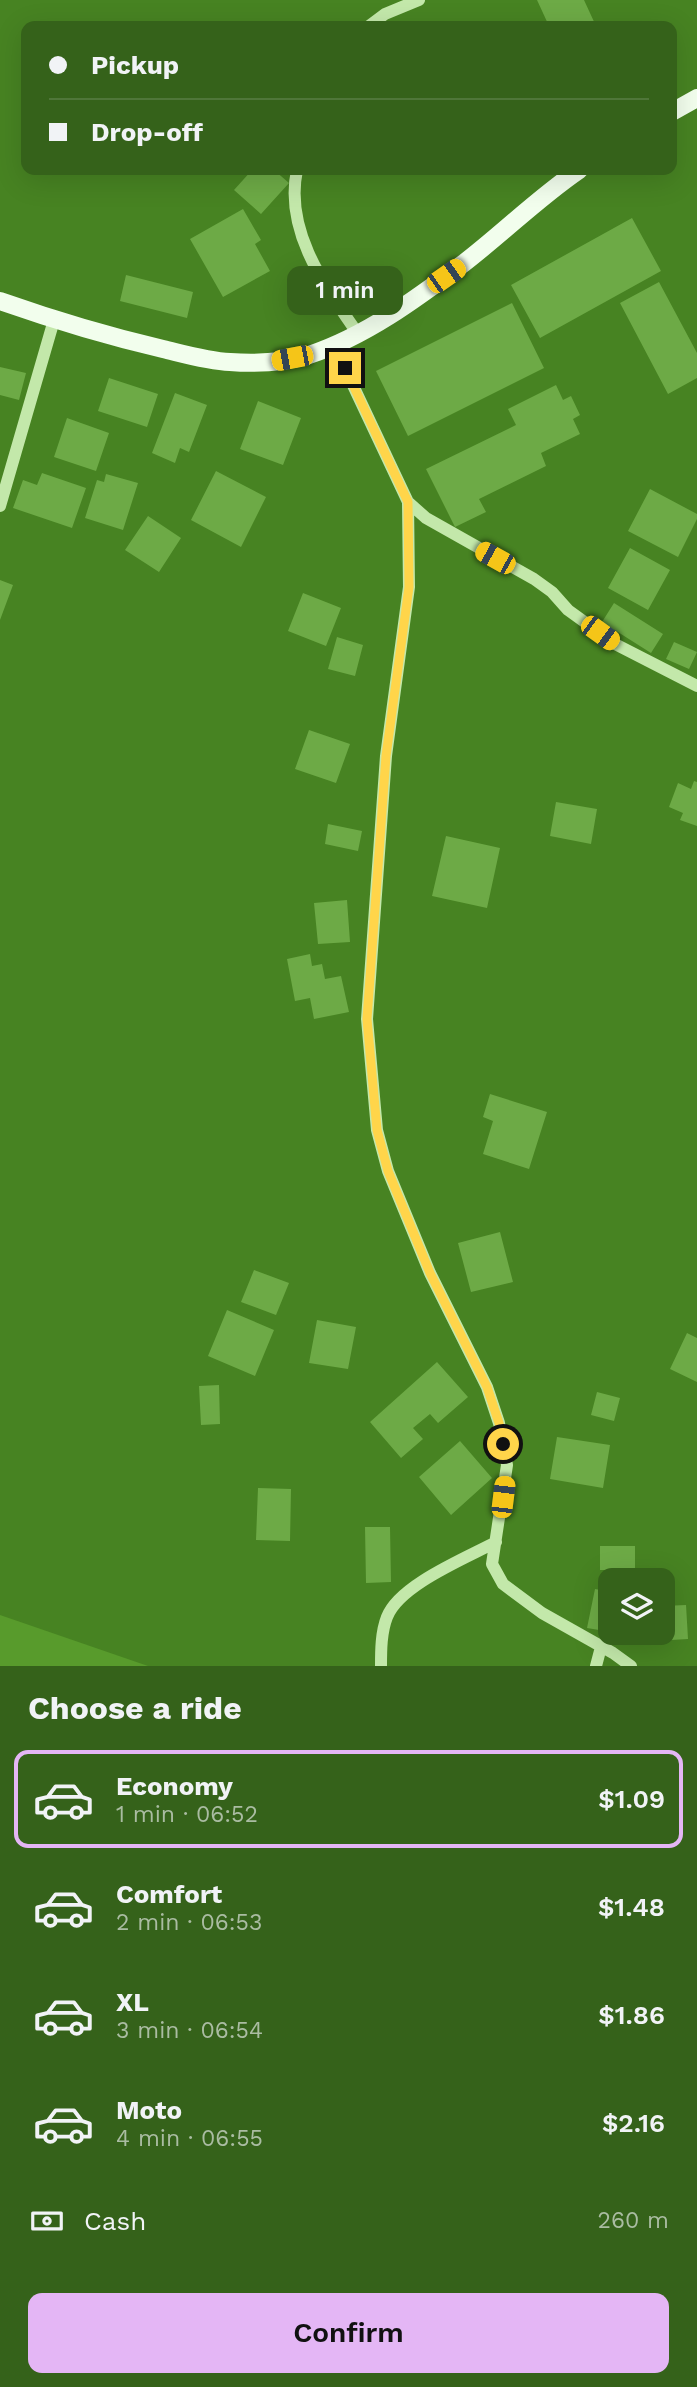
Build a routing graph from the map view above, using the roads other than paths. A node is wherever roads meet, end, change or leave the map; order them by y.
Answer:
1 (419, 0) edge
2 (376, 21) edge
3 (697, 98) edge
4 (677, 109) edge
5 (297, 175) edge
6 (572, 175) edge
7 (0, 301) edge
8 (54, 320) junction
9 (358, 334) junction
10 (334, 345) junction
11 (408, 502) junction
12 (0, 506) edge
13 (696, 684) edge
14 (496, 1542) junction
15 (601, 1647) junction
16 (381, 1666) edge
17 (596, 1666) edge
18 (631, 1666) edge

1 - 2 street
3 - 4 main road
5 - 9 street
6 - 9 main road
7 - 8 main road
8 - 10 main road
8 - 12 street
9 - 10 main road
10 - 11 street
11 - 13 street
11 - 14 street
14 - 15 street
14 - 16 street
15 - 17 street
15 - 18 street

